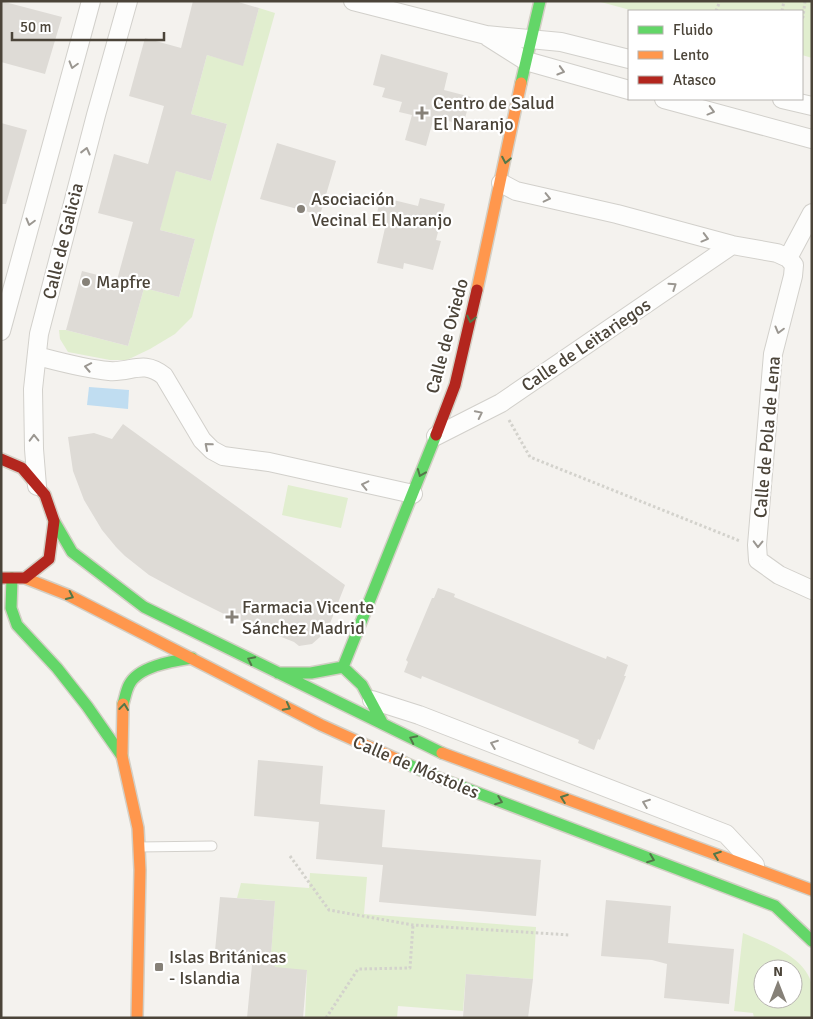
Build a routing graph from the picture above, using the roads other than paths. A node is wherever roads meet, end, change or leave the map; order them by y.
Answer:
1 (91, 1) edge
2 (128, 1) edge
3 (353, 1) edge
4 (540, 1) edge
5 (486, 35) junction
6 (532, 39) junction
7 (628, 59) edge
8 (526, 61) junction
9 (628, 90) edge
10 (668, 100) edge
11 (786, 100) edge
12 (812, 106) edge
13 (812, 139) edge
14 (501, 183) junction
15 (812, 214) edge
16 (732, 245) junction
17 (788, 258) junction
18 (1, 330) edge
19 (37, 356) junction
20 (436, 436) junction
21 (1, 459) edge
22 (38, 487) junction
23 (412, 494) junction
24 (54, 521) junction
25 (7, 578) edge
26 (25, 578) junction
27 (812, 590) edge
28 (10, 636) dead end
29 (192, 658) junction
30 (343, 667) junction
31 (57, 668) junction
32 (277, 672) junction
33 (372, 700) junction
34 (383, 724) junction
35 (122, 756) junction
36 (212, 846) dead end
37 (139, 847) junction
38 (760, 871) junction
39 (812, 890) edge
40 (812, 924) edge
41 (812, 931) edge
42 (812, 941) edge
43 (137, 1018) edge

1 -> 18 street, Calle de Galicia
19 -> 2 street, Calle de Galicia
3 - 5 street
4 - 6 main road, Calle de Oviedo
5 - 6 street
5 - 8 street
6 - 7 street
6 - 8 main road, Calle de Oviedo
8 -> 9 street
8 -> 14 main road, Calle de Oviedo
10 -> 13 street
11 - 12 street
14 -> 16 street
14 -> 20 main road, Calle de Oviedo
15 - 17 street
16 - 17 street
20 -> 16 street, Calle de Leitariegos
17 -> 27 street, Calle de Pola de Lena
22 -> 19 street, Calle de Galicia
23 -> 19 street
20 -> 23 main road, Calle de Oviedo
21 - 22 main road, Calle de Móstoles
22 - 24 main road, Calle de Móstoles
23 - 30 main road, Calle de Oviedo
24 - 26 main road
32 -> 24 main road, Calle de Móstoles
25 - 26 main road
25 - 31 main road
26 -> 29 main road, Calle de Móstoles
28 - 31 main road
35 -> 29 main road
29 -> 42 main road, Calle de Móstoles
30 - 32 main road
30 - 33 main road
31 - 35 main road
32 - 34 main road, Calle de Móstoles
33 - 34 main road
38 -> 33 street, Calle de Móstoles
38 -> 34 main road, Calle de Móstoles
35 - 37 main road
36 - 37 lane
37 - 43 main road
38 - 39 main road, Calle de Móstoles
40 - 41 main road

